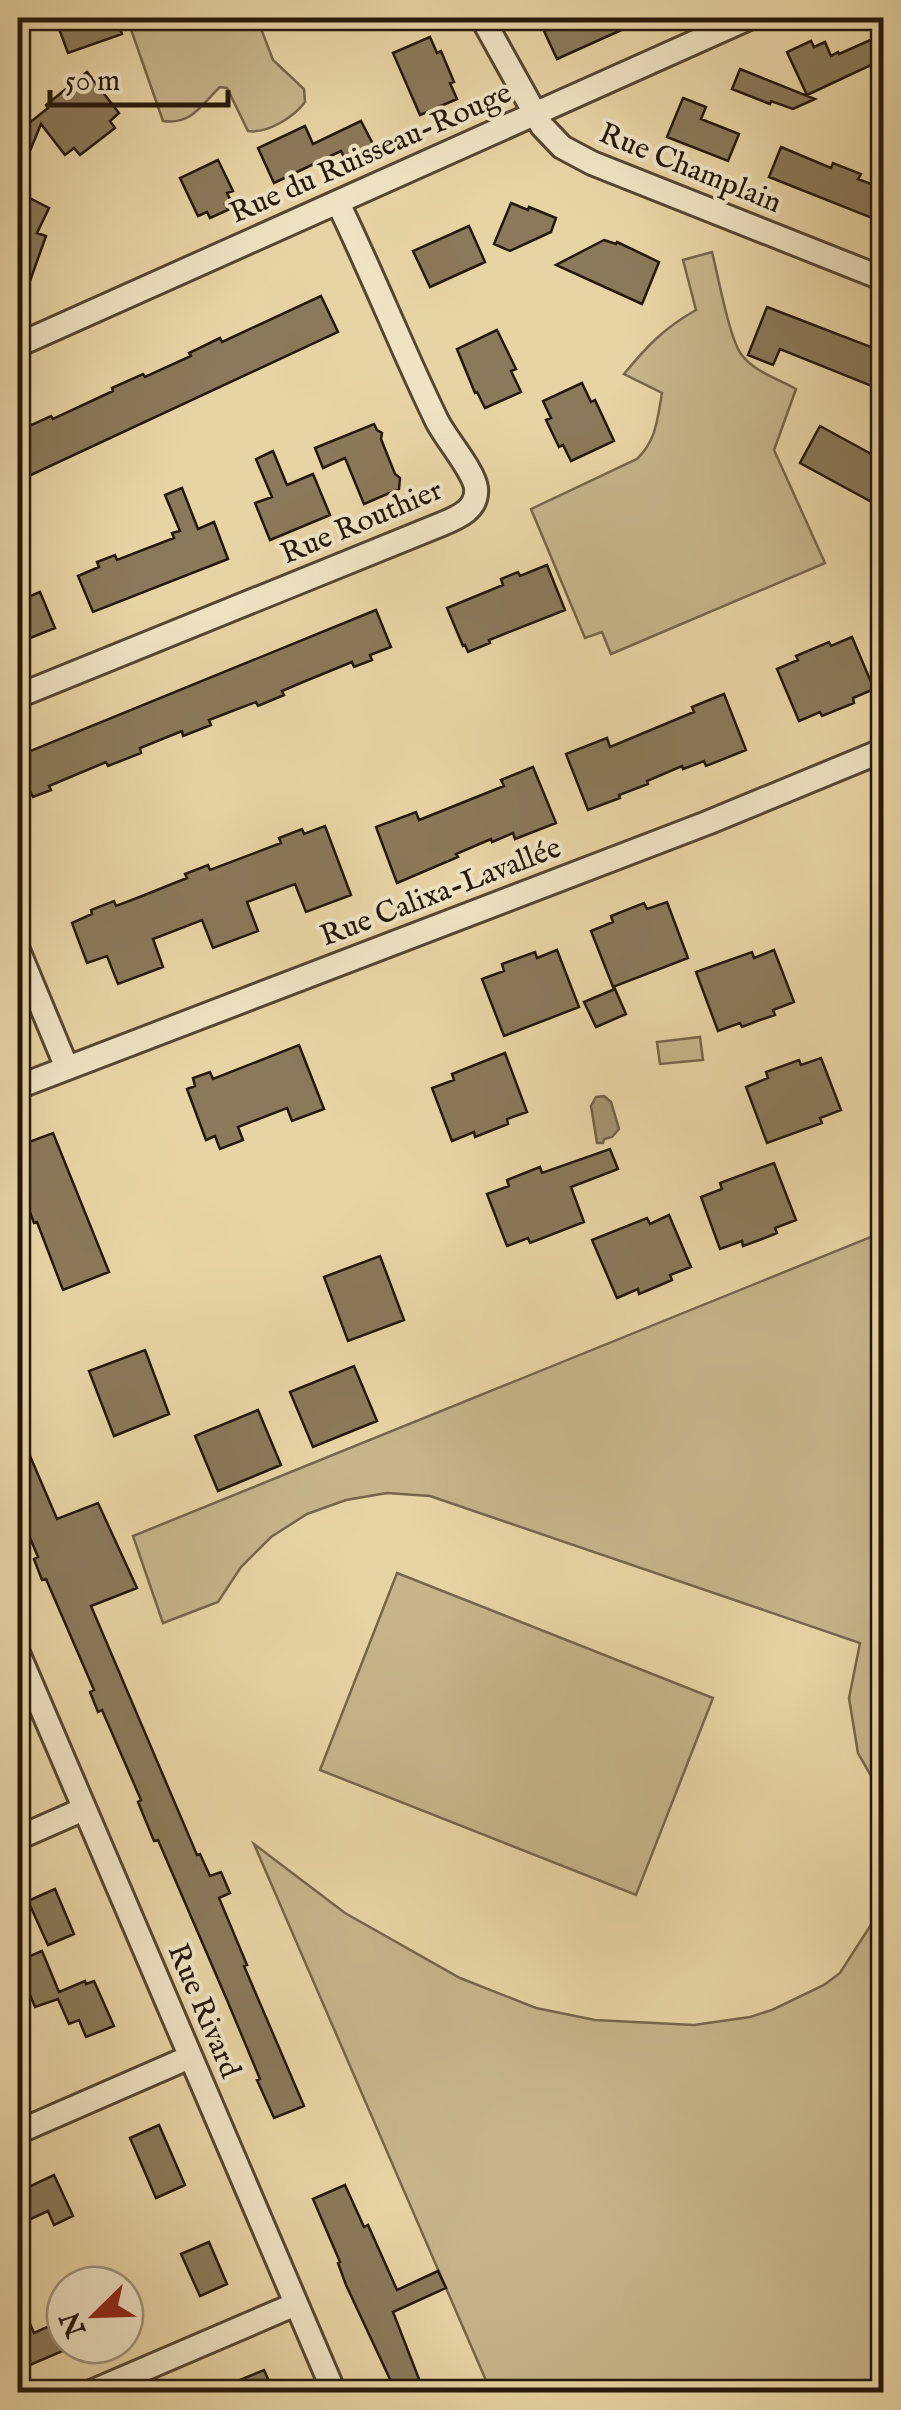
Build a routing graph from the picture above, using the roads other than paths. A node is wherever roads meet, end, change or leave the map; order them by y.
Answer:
1 (482, 18) edge
2 (749, 18) edge
3 (534, 114) junction
4 (338, 203) junction
5 (884, 279) edge
6 (18, 345) edge
7 (18, 696) edge
8 (884, 750) edge
9 (18, 950) edge
10 (67, 1068) junction
11 (18, 1087) edge
12 (18, 1653) edge
13 (84, 1809) junction
14 (18, 1838) edge
15 (190, 2058) junction
16 (18, 2132) edge
17 (296, 2304) junction
18 (91, 2392) edge
19 (334, 2392) edge

1 - 3 street, Rue Champlain
2 - 3 street, Rue du Ruisseau-Rouge
3 - 4 street, Rue du Ruisseau-Rouge
3 - 5 street, Rue Champlain
4 - 6 street, Rue du Ruisseau-Rouge
4 - 7 street, Rue Routhier
8 - 10 street, Rue Calixa-Lavallée
9 - 10 street
10 - 11 street, Rue Calixa-Lavallée
12 - 13 street, Rue Rivard
13 - 14 street
13 - 15 street, Rue Rivard
15 - 16 street
15 - 17 street, Rue Rivard
17 - 18 street
17 - 19 street, Rue Rivard

